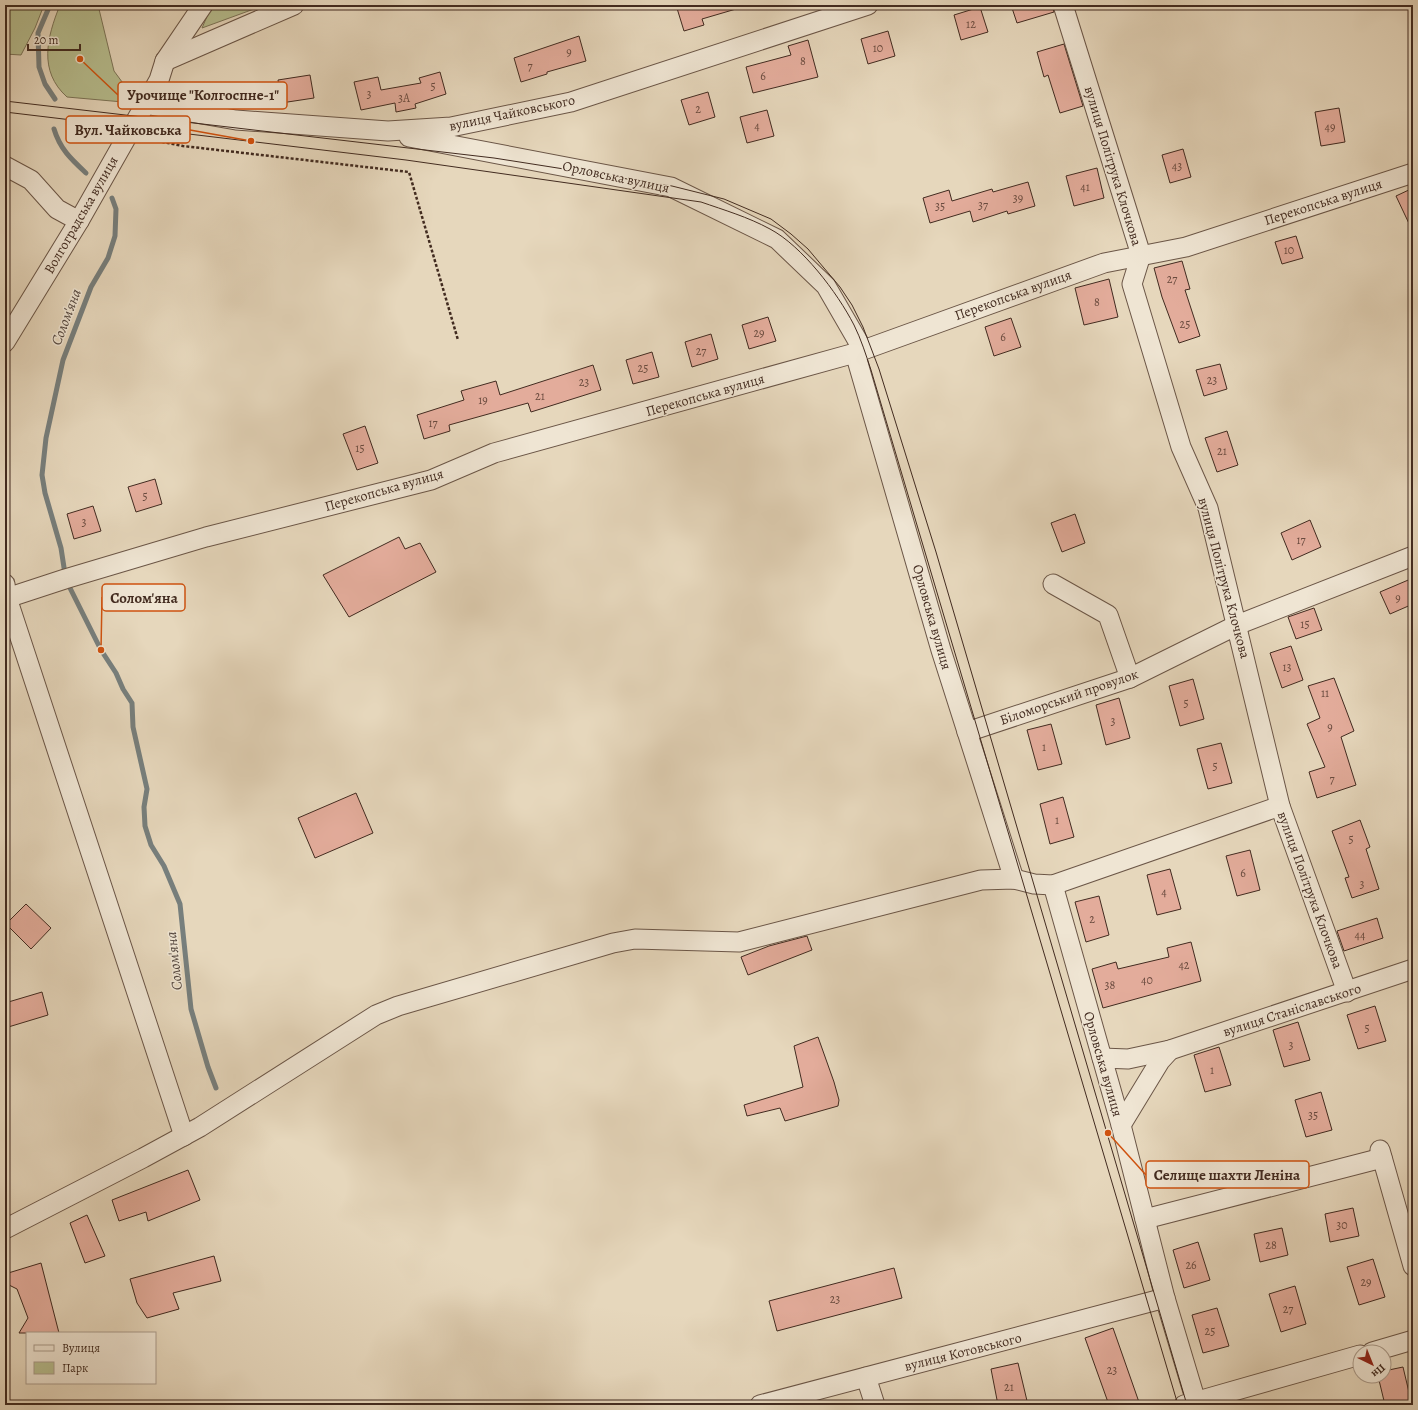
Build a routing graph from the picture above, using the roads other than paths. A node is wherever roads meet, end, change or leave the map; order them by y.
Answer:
1 (203, 5) edge
2 (294, 5) edge
3 (868, 5) edge
4 (1063, 5) edge
5 (165, 61) junction
6 (144, 104) junction
7 (377, 131) junction
8 (5, 166) edge
9 (1413, 173) edge
10 (79, 221) junction
11 (1141, 255) junction
12 (5, 342) edge
13 (859, 351) junction
14 (1413, 556) edge
15 (1053, 584) dead end
16 (6, 592) edge
17 (1237, 625) junction
18 (1130, 678) junction
19 (967, 732) junction
20 (1280, 806) junction
21 (1014, 879) junction
22 (1053, 885) junction
23 (1413, 969) edge
24 (1347, 992) junction
25 (1170, 1050) junction
26 (1102, 1058) junction
27 (1121, 1125) junction
28 (184, 1136) junction
29 (1145, 1219) junction
30 (5, 1229) edge
31 (1413, 1266) edge
32 (1165, 1298) junction
33 (1413, 1340) edge
34 (1392, 1346) edge
35 (1352, 1357) edge
36 (866, 1377) junction
37 (1192, 1404) edge
38 (760, 1405) edge
39 (875, 1405) edge

1 - 5 street, Волгоградська вулиця
2 - 5 street
3 - 7 street, вулиця Чайковського
4 - 11 street, вулиця Політрука Клочкова
5 - 6 street, Волгоградська вулиця
6 - 7 street, вулиця Чайковського
6 - 10 street, Волгоградська вулиця
7 - 13 street, Орловська вулиця
8 - 10 street
9 - 11 street, Перекопська вулиця
10 - 12 street, Волгоградська вулиця
11 - 13 street, Перекопська вулиця
11 - 17 street, вулиця Політрука Клочкова
13 - 16 street, Перекопська вулиця
13 - 19 street, Орловська вулиця
14 - 17 street, Біломорський провулок
15 - 18 street
16 - 28 street
17 - 18 street, Біломорський провулок
17 - 20 street, вулиця Політрука Клочкова
18 - 19 street, Біломорський провулок
19 - 21 street, Орловська вулиця
20 - 22 street
20 - 24 street, вулиця Політрука Клочкова
21 - 22 street
21 - 28 street
22 - 26 street, Орловська вулиця
23 - 24 street, вулиця Станіславського
24 - 25 street, вулиця Станіславського
25 - 26 street, вулиця Станіславського
25 - 27 street
26 - 27 street, Орловська вулиця
27 - 29 street, Орловська вулиця
28 - 30 street
29 - 31 street
29 - 32 street, Орловська вулиця
32 - 36 street, вулиця Котовського
32 - 37 street, Орловська вулиця
33 - 34 street
35 - 37 street
36 - 38 street, вулиця Котовського
36 - 39 street

